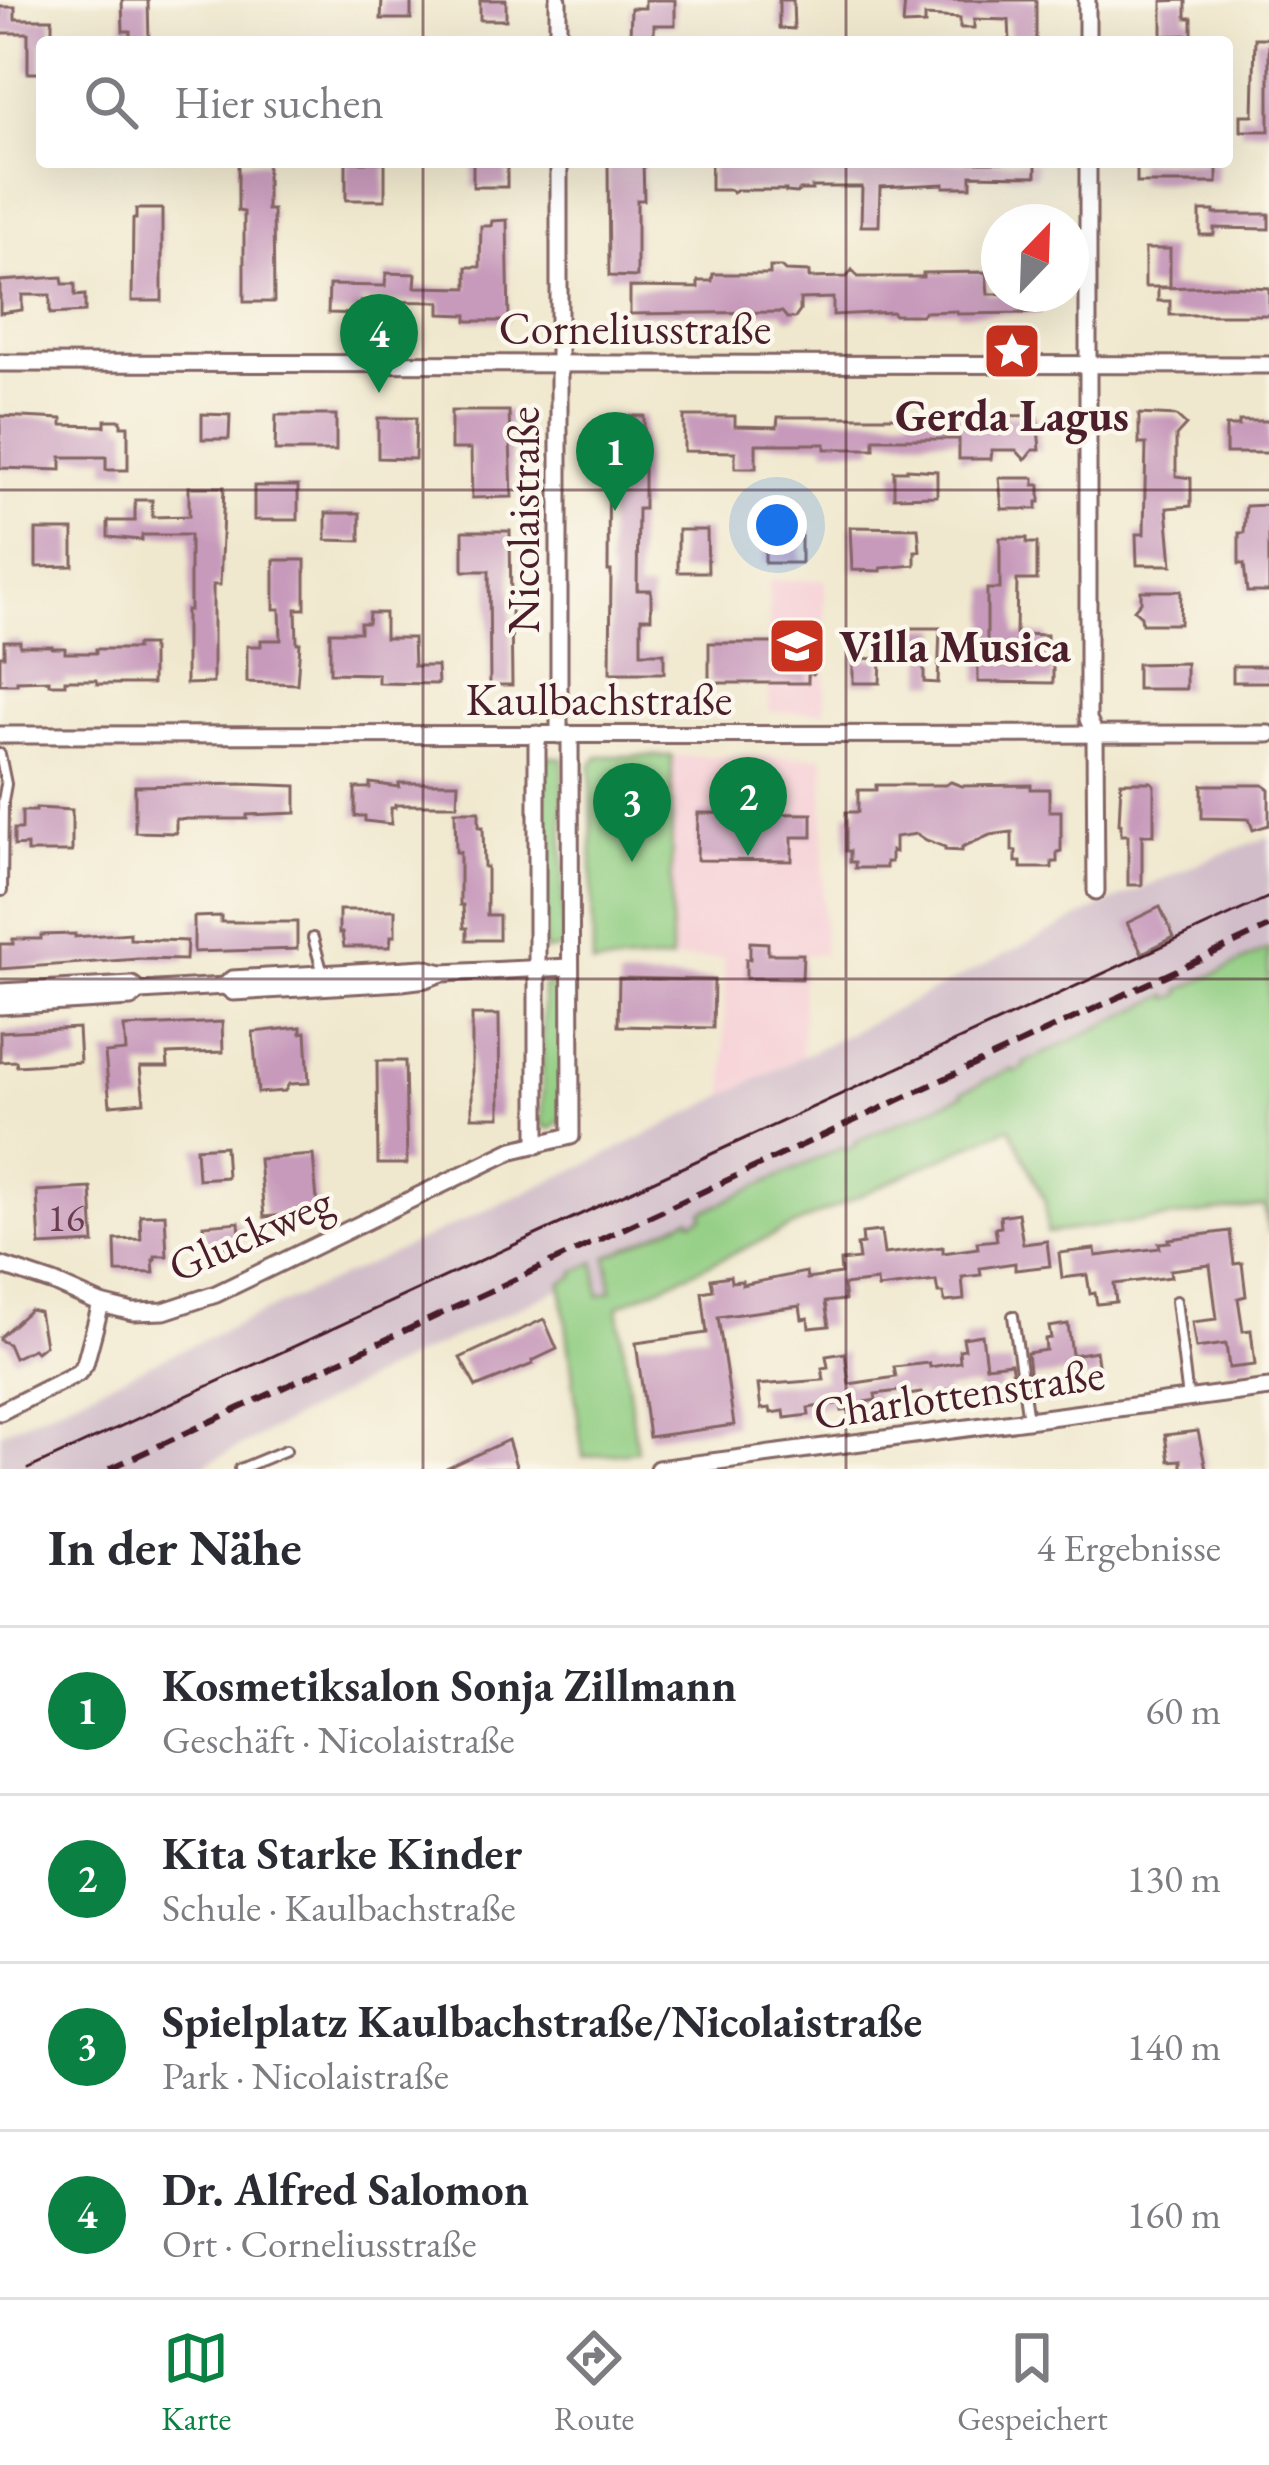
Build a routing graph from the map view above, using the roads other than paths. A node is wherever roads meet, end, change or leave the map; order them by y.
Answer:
1 (558, 0) edge
2 (1087, 0) edge
3 (558, 36) edge
4 (1088, 36) edge
5 (559, 168) edge
6 (1088, 168) edge
7 (0, 364) edge
8 (560, 364) junction
9 (1088, 365) junction
10 (1269, 365) edge
11 (537, 734) junction
12 (1095, 734) junction
13 (1269, 734) edge
14 (0, 735) edge
15 (565, 735) junction
16 (0, 754) edge
17 (2, 891) edge
18 (1096, 891) dead end
19 (313, 938) dead end
20 (570, 967) junction
21 (536, 968) junction
22 (325, 980) junction
23 (140, 991) junction
24 (0, 992) edge
25 (0, 1006) edge
26 (572, 1136) joint
27 (537, 1145) junction
28 (0, 1265) edge
29 (1176, 1300) dead end
30 (101, 1304) junction
31 (1013, 1316) dead end
32 (1269, 1388) edge
33 (1188, 1399) junction
34 (0, 1412) edge
35 (1028, 1420) junction
36 (286, 1450) dead end
37 (240, 1469) edge
38 (658, 1469) edge

1 - 3 street
2 - 4 street
5 - 8 street, Nicolaistraße
6 - 9 street
7 - 8 street, Corneliusstraße
8 - 9 street, Corneliusstraße
8 - 15 street, Nicolaistraße
9 - 10 street, Corneliusstraße
9 - 12 street
11 - 14 street, Kaulbachstraße
11 - 15 street, Kaulbachstraße
11 - 21 street
12 - 13 street, Kaulbachstraße
12 - 15 street, Kaulbachstraße
12 - 18 street
15 - 20 street, Nicolaistraße
16 - 17 lane
19 - 22 lane
20 - 21 street
20 - 26 street, Nicolaistraße
21 - 22 street
21 - 27 street
22 - 23 street
23 - 24 street
23 - 25 street
26 - 27 street, Gluckweg
27 - 30 street, Gluckweg
28 - 30 street, Gluckweg
29 - 33 lane
30 - 34 street
31 - 35 lane
32 - 33 street, Charlottenstraße
33 - 35 street, Charlottenstraße
35 - 38 street, Charlottenstraße
36 - 37 lane

